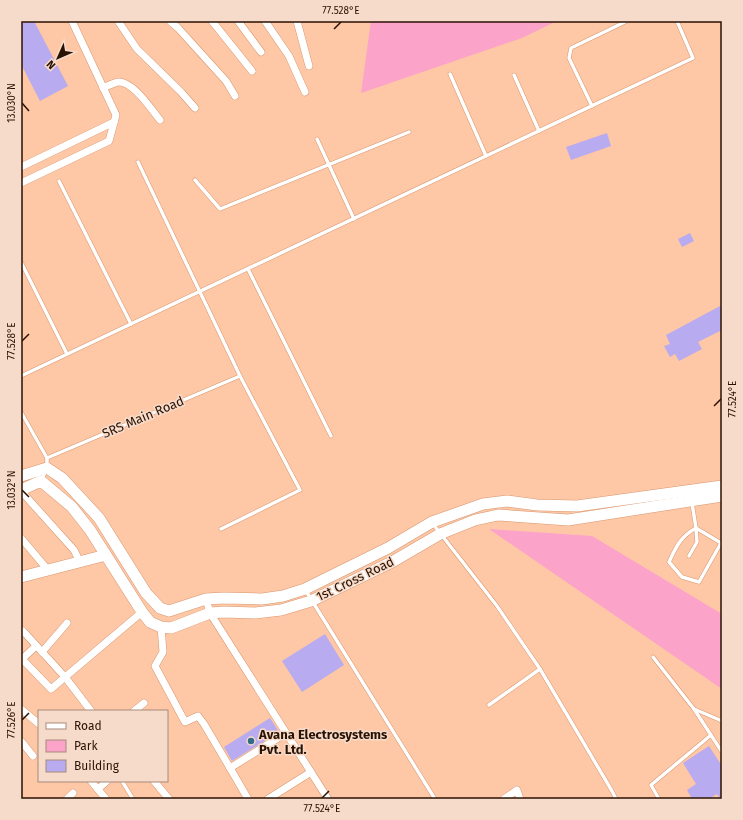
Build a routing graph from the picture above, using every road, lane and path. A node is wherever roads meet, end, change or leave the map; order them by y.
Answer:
1 (72, 21) edge
2 (118, 21) edge
3 (170, 21) edge
4 (212, 21) edge
5 (238, 21) edge
6 (266, 21) edge
7 (297, 21) edge
8 (626, 21) edge
9 (677, 21) edge
10 (261, 52) dead end
11 (309, 66) dead end
12 (252, 71) dead end
13 (450, 74) dead end
14 (514, 75) dead end
15 (103, 88) junction
16 (305, 92) dead end
17 (235, 96) dead end
18 (592, 106) junction
19 (195, 108) dead end
20 (160, 120) dead end
21 (114, 122) junction
22 (539, 131) junction
23 (410, 132) dead end
24 (317, 139) dead end
25 (486, 156) junction
26 (138, 162) dead end
27 (329, 164) junction
28 (21, 167) edge
29 (195, 180) dead end
30 (59, 181) dead end
31 (21, 183) edge
32 (354, 219) junction
33 (21, 262) edge
34 (248, 269) junction
35 (200, 292) junction
36 (131, 324) junction
37 (67, 354) junction
38 (21, 376) edge
39 (240, 376) junction
40 (21, 412) edge
41 (331, 436) dead end
42 (47, 463) junction
43 (21, 476) edge
44 (41, 481) junction
45 (722, 486) edge
46 (21, 490) edge
47 (690, 490) junction
48 (722, 496) edge
49 (692, 501) junction
50 (432, 522) junction
51 (696, 528) junction
52 (220, 529) dead end
53 (440, 534) junction
54 (21, 538) edge
55 (106, 555) junction
56 (689, 556) dead end
57 (80, 562) junction
58 (48, 570) junction
59 (21, 577) edge
60 (305, 589) junction
61 (206, 600) junction
62 (311, 600) junction
63 (142, 612) junction
64 (210, 613) junction
65 (67, 623) dead end
66 (161, 627) junction
67 (22, 631) edge
68 (36, 646) junction
69 (42, 652) junction
70 (653, 657) dead end
71 (22, 660) edge
72 (540, 669) junction
73 (65, 677) junction
74 (144, 703) dead end
75 (489, 705) dead end
76 (21, 709) edge
77 (694, 709) junction
78 (90, 710) edge
79 (135, 710) edge
80 (722, 721) edge
81 (38, 723) edge
82 (286, 733) junction
83 (711, 735) junction
84 (21, 741) edge
85 (722, 752) edge
86 (33, 756) dead end
87 (230, 768) junction
88 (311, 772) junction
89 (92, 782) edge
90 (106, 782) edge
91 (123, 782) edge
92 (155, 782) edge
93 (98, 790) junction
94 (73, 793) dead end
95 (67, 799) edge
96 (106, 799) edge
97 (133, 799) edge
98 (169, 799) edge
99 (248, 799) edge
100 (268, 799) edge
101 (328, 799) edge
102 (435, 799) edge
103 (504, 799) edge
104 (520, 799) edge
105 (616, 799) edge
106 (659, 799) edge

1 - 15 street
2 - 19 street
3 - 17 street
4 - 12 street
5 - 10 street
6 - 16 street
7 - 11 street
8 - 18 lane
9 - 18 lane
13 - 25 lane
14 - 22 lane
15 - 20 street
15 - 21 street
18 - 22 lane
21 - 28 street
21 - 31 street
22 - 25 lane
23 - 27 lane
24 - 27 lane
25 - 32 lane
26 - 35 lane
27 - 29 lane
27 - 32 lane
30 - 36 lane
32 - 34 lane
33 - 37 lane
34 - 35 lane
34 - 41 lane
35 - 36 lane
35 - 39 lane
36 - 37 lane
37 - 38 lane
39 - 42 lane, SRS Main Road
39 - 52 lane
40 - 42 lane
42 - 43 street
42 - 44 lane
42 - 61 street
44 - 46 street
44 - 55 street
45 - 47 street
46 - 57 street
47 - 49 lane
47 - 50 street
48 - 49 street, 1st Cross Road
49 - 51 lane
49 - 53 street, 1st Cross Road
50 - 53 lane
50 - 60 street
51 - 51 lane
51 - 56 lane
53 - 62 street, 1st Cross Road
53 - 72 lane
54 - 58 street
55 - 57 street
55 - 63 street
57 - 58 street
58 - 59 street
60 - 61 street
60 - 62 lane
61 - 64 street
62 - 64 street, 1st Cross Road
62 - 102 lane
63 - 66 street
63 - 73 street
64 - 66 street, 1st Cross Road
64 - 82 street
65 - 69 street
66 - 87 street
67 - 68 street
68 - 69 street
68 - 71 street
69 - 73 street
70 - 77 lane
71 - 73 street
72 - 75 lane
72 - 105 lane
73 - 78 street
74 - 79 street
76 - 81 street
77 - 80 lane
77 - 83 lane
82 - 87 street
82 - 88 street
83 - 85 lane
83 - 106 lane
84 - 86 street
87 - 99 street
88 - 100 street
88 - 101 street
89 - 93 street
90 - 93 street
91 - 97 lane
92 - 98 street
93 - 96 street
94 - 95 street
103 - 104 street

